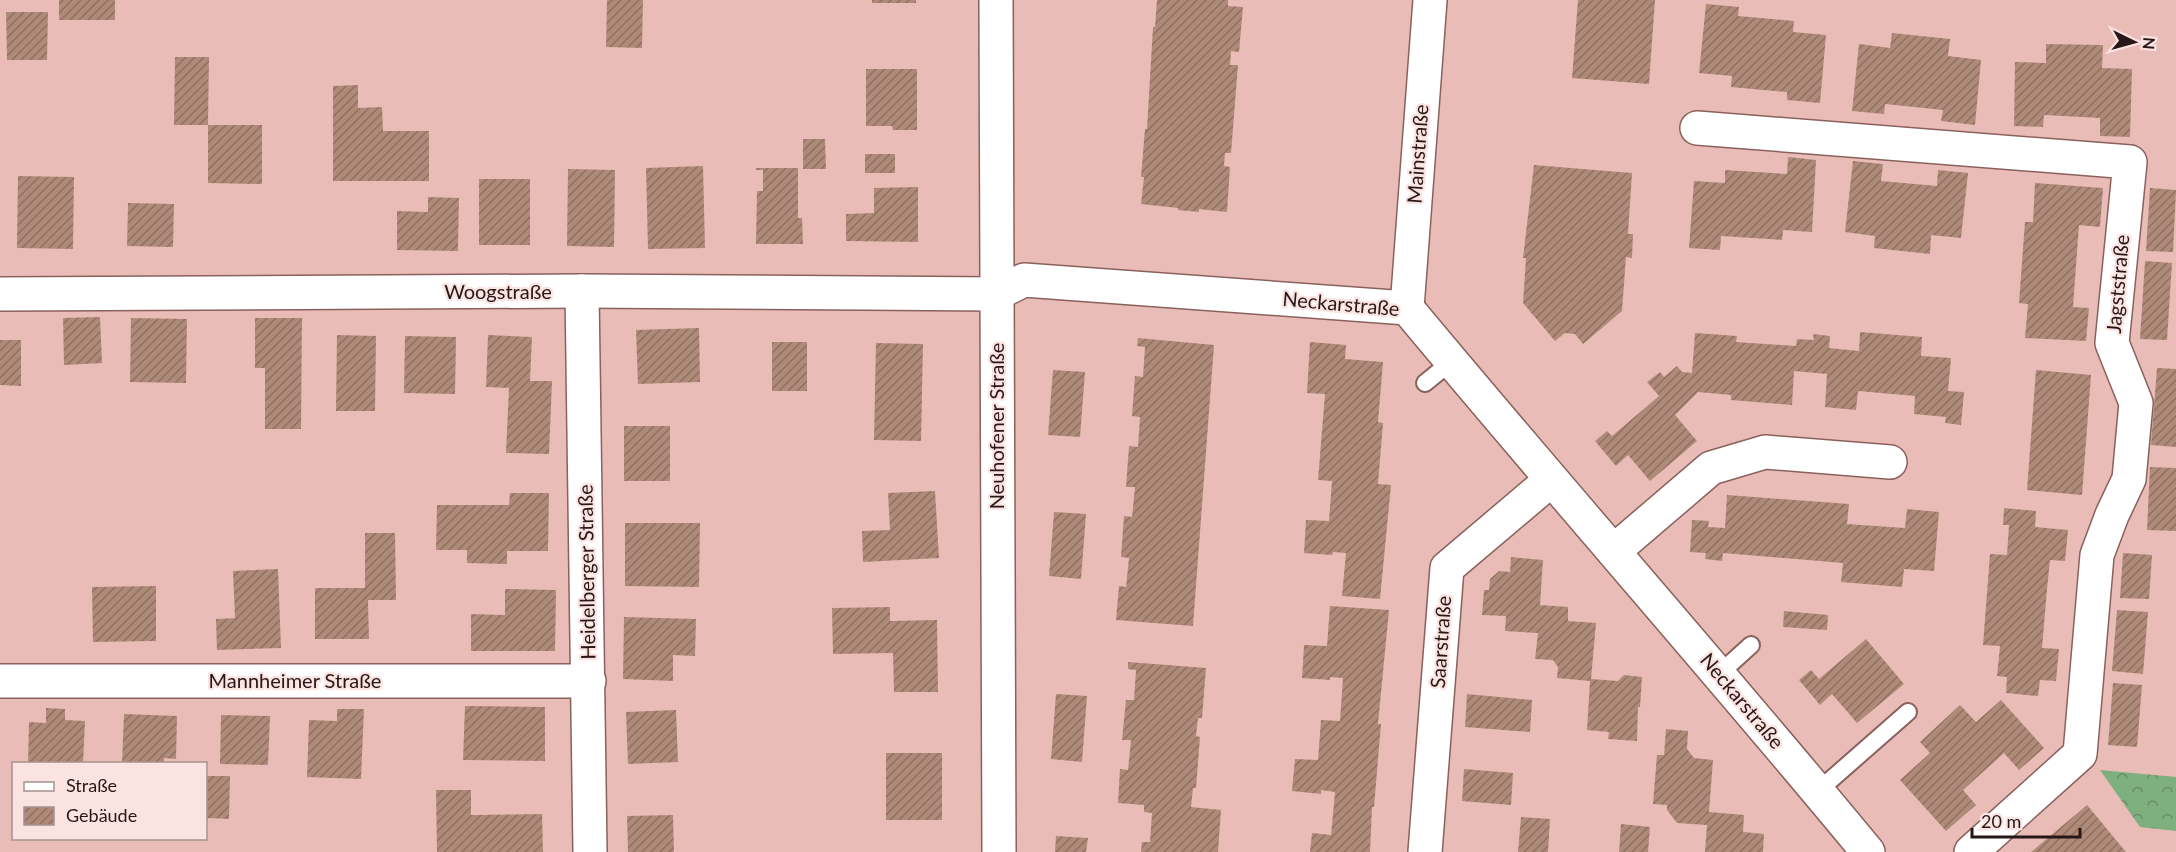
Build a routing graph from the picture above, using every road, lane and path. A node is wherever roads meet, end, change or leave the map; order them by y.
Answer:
1 (996, 0) edge
2 (1430, 0) edge
3 (1697, 128) dead end
4 (582, 291) junction
5 (0, 294) edge
6 (996, 294) junction
7 (1407, 308) junction
8 (1452, 361) junction
9 (1425, 383) dead end
10 (1890, 462) dead end
11 (1551, 480) junction
12 (1614, 551) junction
13 (1750, 645) dead end
14 (1719, 674) junction
15 (0, 681) edge
16 (589, 681) junction
17 (1908, 712) dead end
18 (1818, 791) junction
19 (590, 852) edge
20 (999, 852) edge
21 (1425, 852) edge
22 (1868, 852) edge
23 (1971, 852) edge

1 - 6 street, Neuhofener Straße
2 - 7 street, Mainstraße
3 - 23 street, Jagststraße
4 - 5 street, Woogstraße
4 - 6 street, Woogstraße
4 - 16 street, Heidelberger Straße
6 - 7 street, Neckarstraße
6 - 20 street, Neuhofener Straße
7 - 8 street, Neckarstraße
8 - 9 lane
8 - 11 street, Neckarstraße
10 - 12 street
11 - 12 street, Neckarstraße
11 - 21 street, Saarstraße
12 - 14 street, Neckarstraße
13 - 14 lane
14 - 18 street, Neckarstraße
15 - 16 street, Mannheimer Straße
16 - 19 street, Heidelberger Straße
17 - 18 lane
18 - 22 street, Neckarstraße

